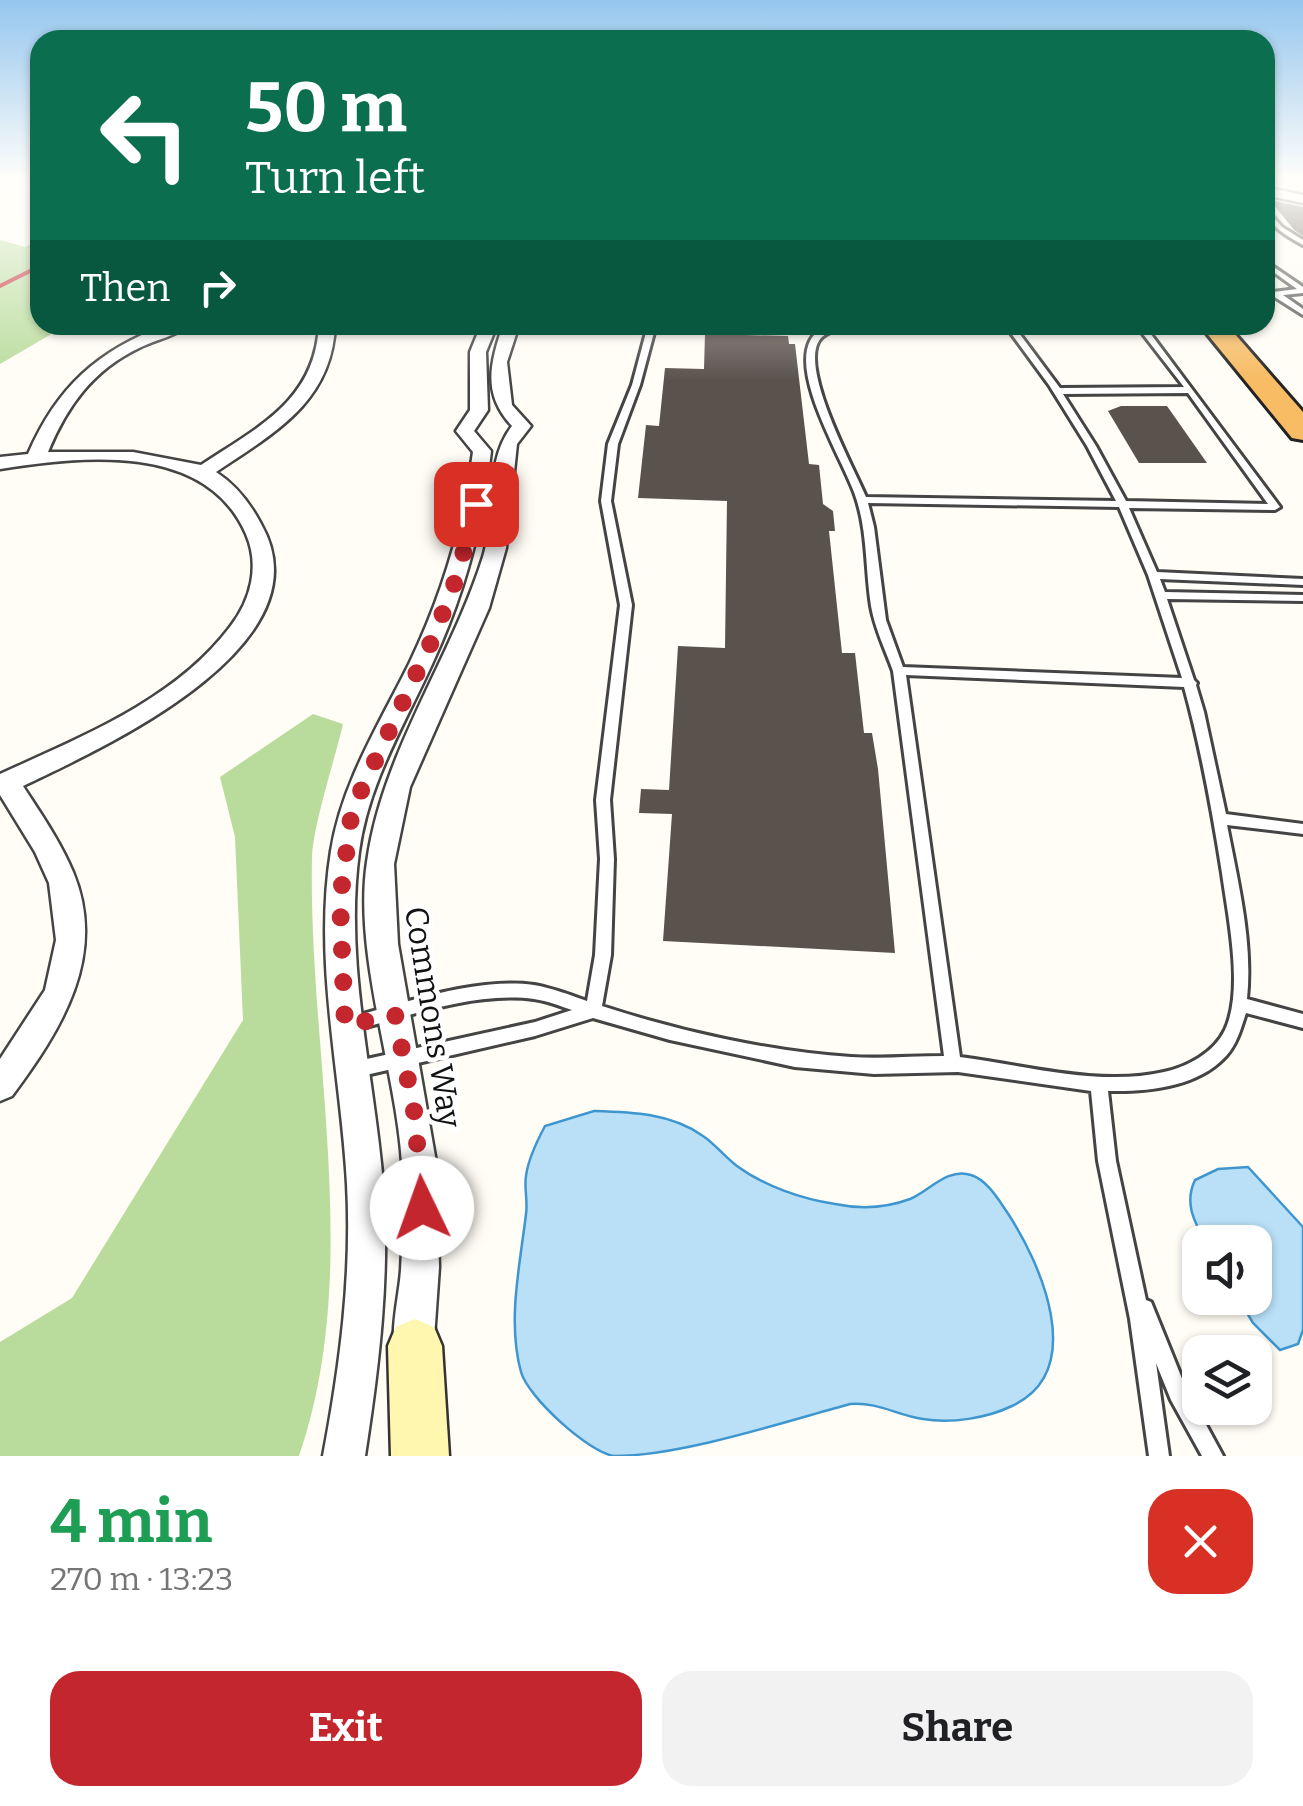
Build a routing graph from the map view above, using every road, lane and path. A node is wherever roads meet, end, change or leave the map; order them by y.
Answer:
1 (1275, 270) edge
2 (1303, 291) edge
3 (1303, 313) edge
4 (151, 335) edge
5 (327, 335) edge
6 (485, 335) edge
7 (508, 335) edge
8 (649, 335) edge
9 (823, 335) edge
10 (1016, 335) edge
11 (1148, 335) edge
12 (1221, 335) edge
13 (1253, 335) edge
14 (1190, 390) junction
15 (1058, 391) junction
16 (1303, 394) edge
17 (1303, 431) edge
18 (36, 457) junction
19 (0, 463) edge
20 (203, 472) junction
21 (862, 500) junction
22 (1126, 507) junction
23 (1156, 575) junction
24 (1303, 582) edge
25 (1163, 595) junction
26 (1303, 598) edge
27 (899, 672) junction
28 (1192, 683) junction
29 (4, 783) edge
30 (1220, 819) junction
31 (1303, 829) edge
32 (1238, 1004) junction
33 (593, 1011) junction
34 (395, 1014) junction
35 (1303, 1021) edge
36 (345, 1026) junction
37 (404, 1058) junction
38 (954, 1063) junction
39 (351, 1070) junction
40 (1099, 1083) junction
41 (0, 1085) edge
42 (1124, 1251) junction
43 (415, 1346) junction
44 (344, 1456) edge
45 (393, 1456) edge
46 (420, 1456) edge
47 (1159, 1456) edge
48 (1213, 1456) edge

1 - 2 lane
2 - 3 lane
4 - 18 street
5 - 20 street
6 - 36 street
7 - 34 street, Commons Way
8 - 33 lane
9 - 21 lane
10 - 15 lane
11 - 14 lane
12 - 17 highway
13 - 16 highway
14 - 15 lane
14 - 22 lane
15 - 22 lane
18 - 19 street
18 - 20 street
20 - 29 street
21 - 22 lane
21 - 27 lane
22 - 23 lane
23 - 24 lane
23 - 25 lane
25 - 26 lane
25 - 28 lane
27 - 28 lane
27 - 38 lane
28 - 30 lane
29 - 41 street
30 - 31 lane
30 - 32 lane
32 - 35 lane
32 - 40 lane
33 - 34 lane
33 - 37 lane
33 - 38 lane
34 - 36 lane
34 - 37 street, Commons Way
36 - 39 street
37 - 39 lane
37 - 43 street, Commons Way
38 - 40 lane
39 - 44 street
40 - 42 lane
42 - 47 lane
42 - 48 lane
43 - 45 street, Commons Way
43 - 46 main road

